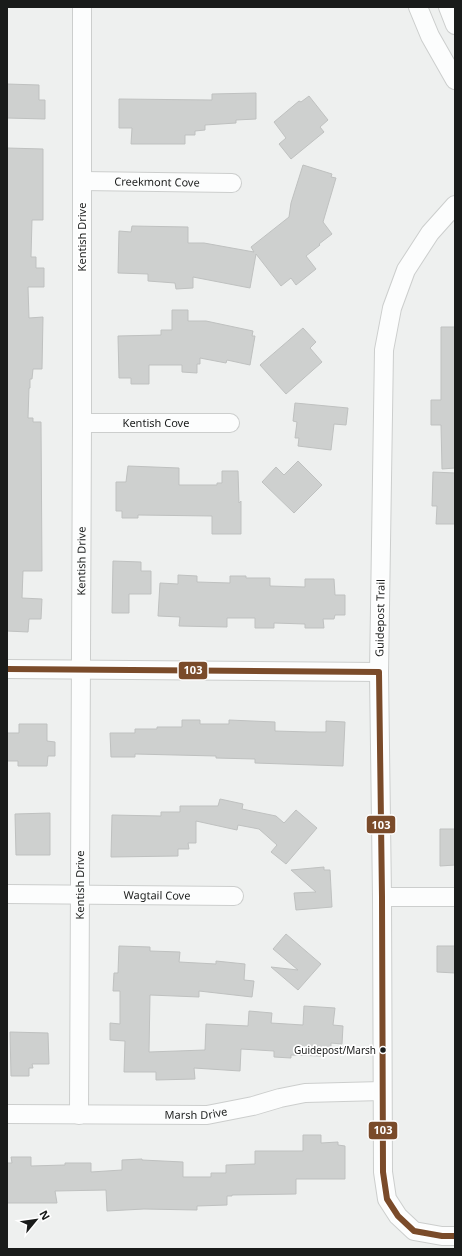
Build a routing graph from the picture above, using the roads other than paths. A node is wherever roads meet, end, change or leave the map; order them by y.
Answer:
1 (82, 7) edge
2 (418, 7) edge
3 (448, 7) edge
4 (455, 25) edge
5 (455, 80) edge
6 (82, 181) junction
7 (232, 183) dead end
8 (455, 205) edge
9 (82, 422) junction
10 (230, 424) dead end
11 (7, 669) edge
12 (80, 670) junction
13 (379, 672) junction
14 (7, 894) edge
15 (80, 894) junction
16 (234, 896) dead end
17 (382, 897) junction
18 (455, 897) edge
19 (382, 1091) junction
20 (7, 1114) edge
21 (79, 1115) junction
22 (455, 1236) edge

1 - 6 street, Kentish Drive
2 - 5 street
3 - 4 street
6 - 7 street, Creekmont Cove
6 - 9 street, Kentish Drive
8 - 13 street, Guidepost Trail
9 - 10 street, Kentish Cove
9 - 12 street, Kentish Drive
11 - 12 street
12 - 13 street
12 - 15 street, Kentish Drive
13 - 17 street, Guidepost Trail
14 - 15 street, Wagtail Cove
15 - 16 street, Wagtail Cove
15 - 21 street, Kentish Drive
17 - 18 street
17 - 19 street, Guidepost Trail
19 - 21 street, Marsh Drive
19 - 22 street, Guidepost Trail
20 - 21 street, Marsh Drive

